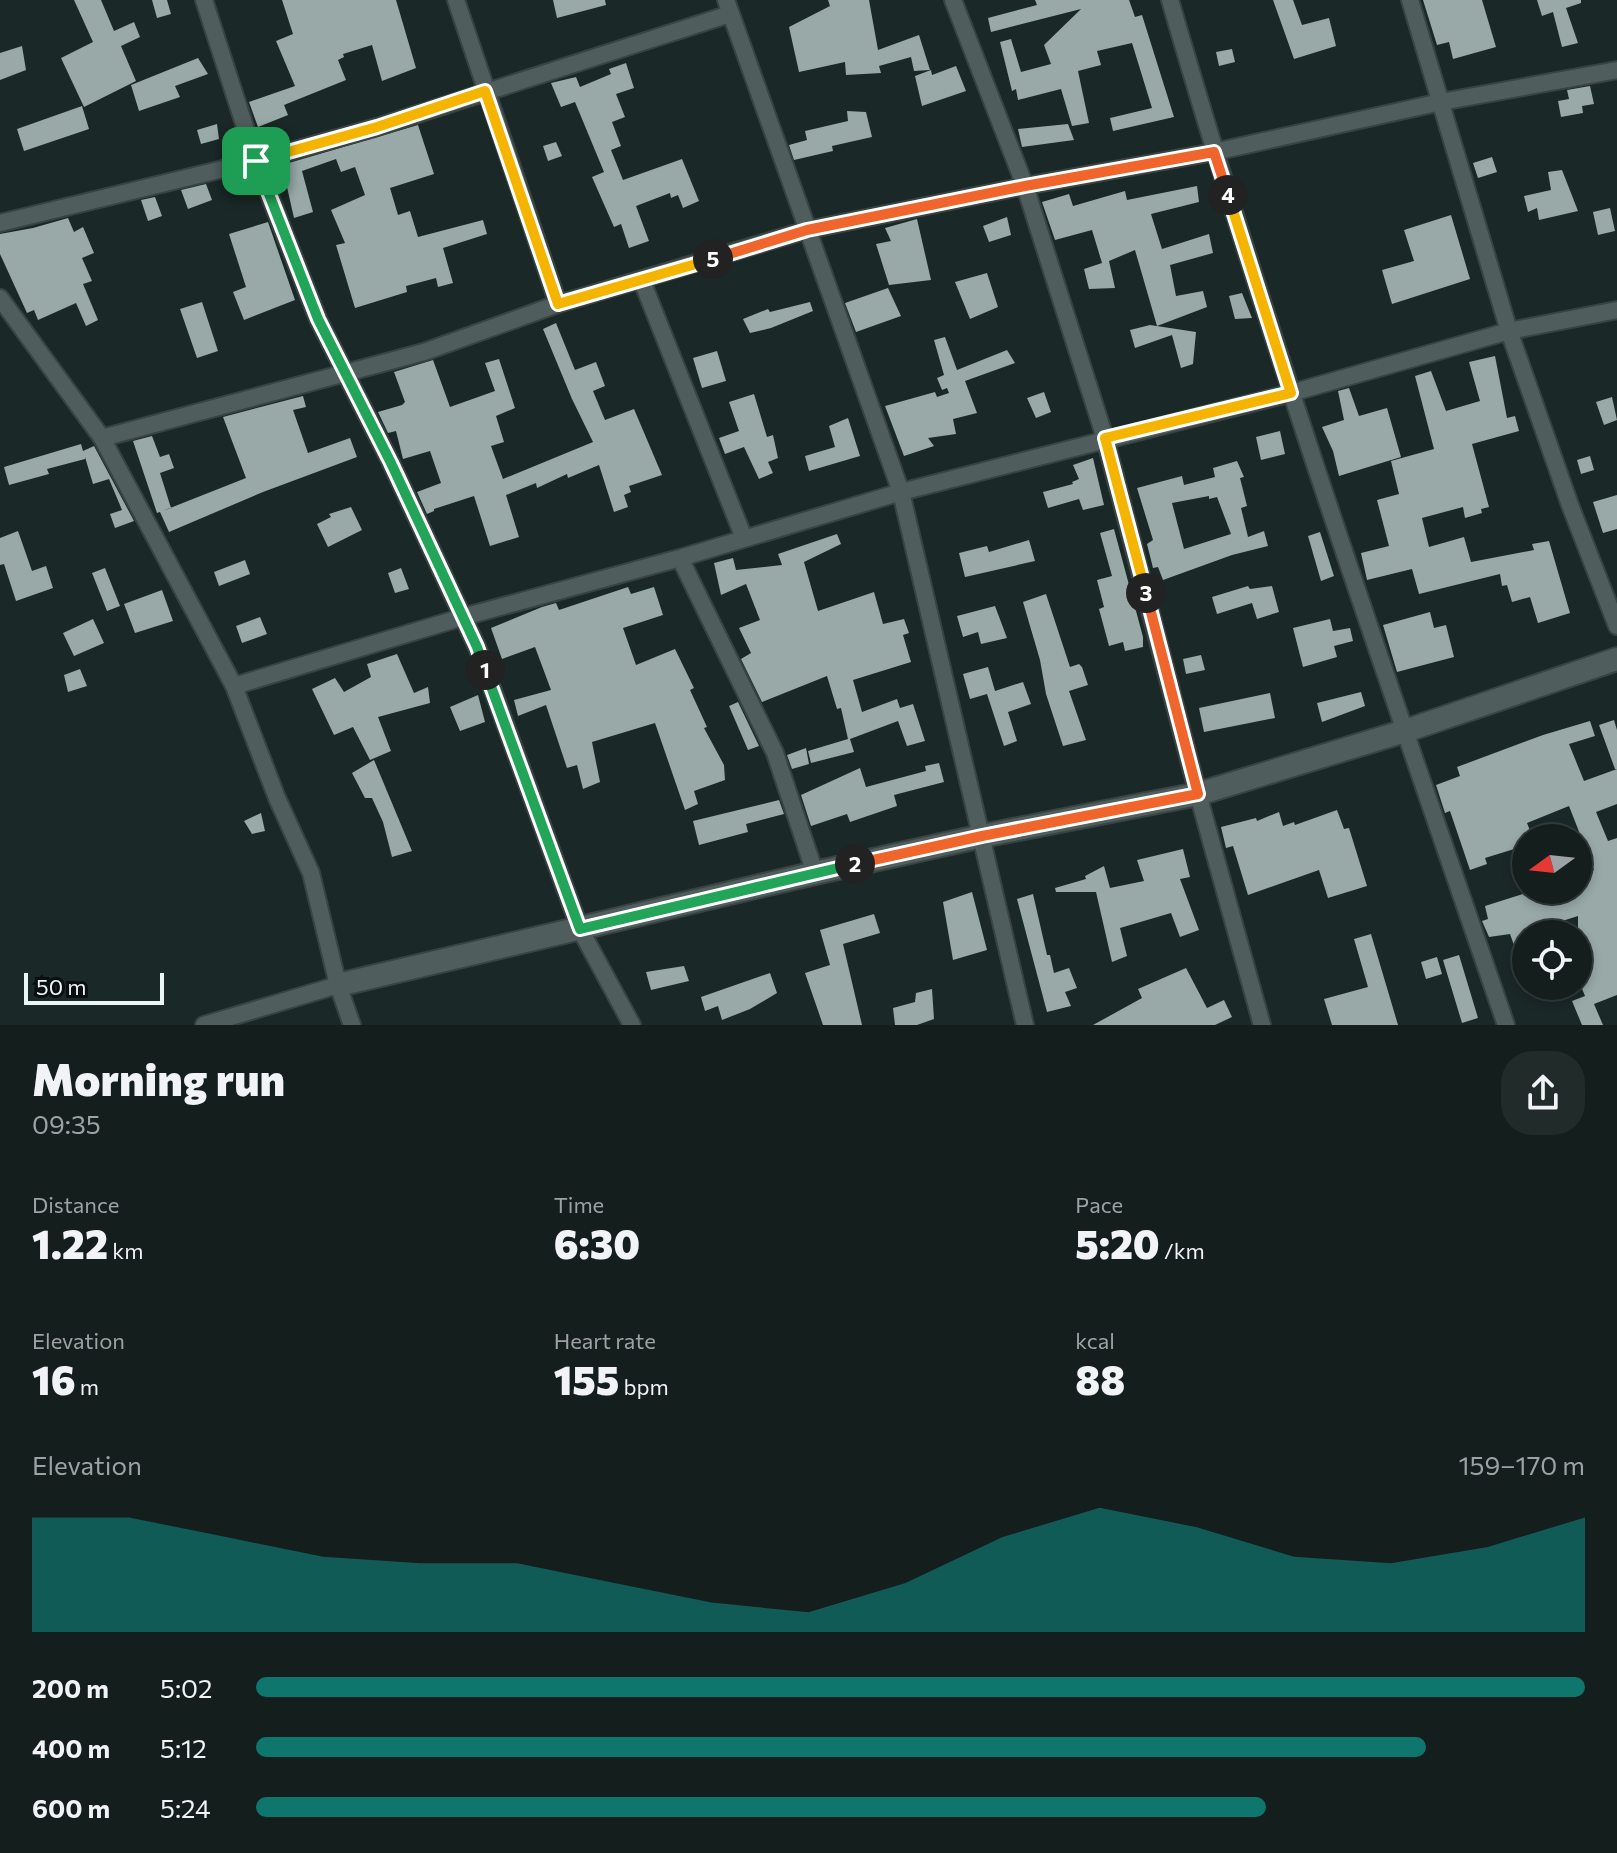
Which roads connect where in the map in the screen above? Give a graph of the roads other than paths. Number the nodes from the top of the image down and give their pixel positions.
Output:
1 (204, 0) edge
2 (456, 0) edge
3 (953, 0) edge
4 (1170, 0) edge
5 (1410, 0) edge
6 (728, 7) edge
7 (1617, 70) edge
8 (485, 91) junction
9 (1441, 102) junction
10 (1214, 152) junction
11 (256, 161) junction
12 (1025, 186) junction
13 (0, 223) edge
14 (807, 230) junction
15 (642, 281) junction
16 (0, 298) edge
17 (558, 304) junction
18 (1617, 310) edge
19 (1509, 331) junction
20 (346, 374) junction
21 (1291, 393) junction
22 (102, 438) junction
23 (1105, 438) junction
24 (901, 492) junction
25 (744, 538) junction
26 (680, 558) junction
27 (463, 617) junction
28 (1617, 626) edge
29 (1617, 659) edge
30 (234, 686) junction
31 (1405, 731) junction
32 (1198, 794) junction
33 (982, 836) junction
34 (815, 873) junction
35 (580, 929) junction
36 (338, 985) junction
37 (204, 1025) edge
38 (352, 1025) edge
39 (632, 1025) edge
40 (1025, 1025) edge
41 (1262, 1025) edge
42 (1506, 1025) edge

1 - 11 street
2 - 8 street
3 - 12 street
4 - 10 street
5 - 9 street
6 - 8 street
6 - 14 street
7 - 9 street
8 - 11 street
8 - 17 street
9 - 10 street
9 - 19 street
10 - 12 street
10 - 21 street
11 - 13 street
11 - 20 street
12 - 14 street
12 - 23 street
14 - 15 street
14 - 24 street
15 - 17 street
15 - 25 street
16 - 22 street
17 - 20 street
18 - 19 street
19 - 21 street
19 - 28 street
20 - 22 street
20 - 27 street
21 - 23 street
21 - 31 street
22 - 30 street
23 - 24 street
23 - 32 street
24 - 25 street
24 - 33 street
25 - 26 street
26 - 27 street
26 - 34 street
27 - 30 street
27 - 35 street
29 - 31 street
30 - 36 street
31 - 32 street
31 - 42 street
32 - 33 street
32 - 41 street
33 - 34 street
33 - 40 street
34 - 35 street
35 - 36 street
35 - 39 street
36 - 37 street
36 - 38 street

